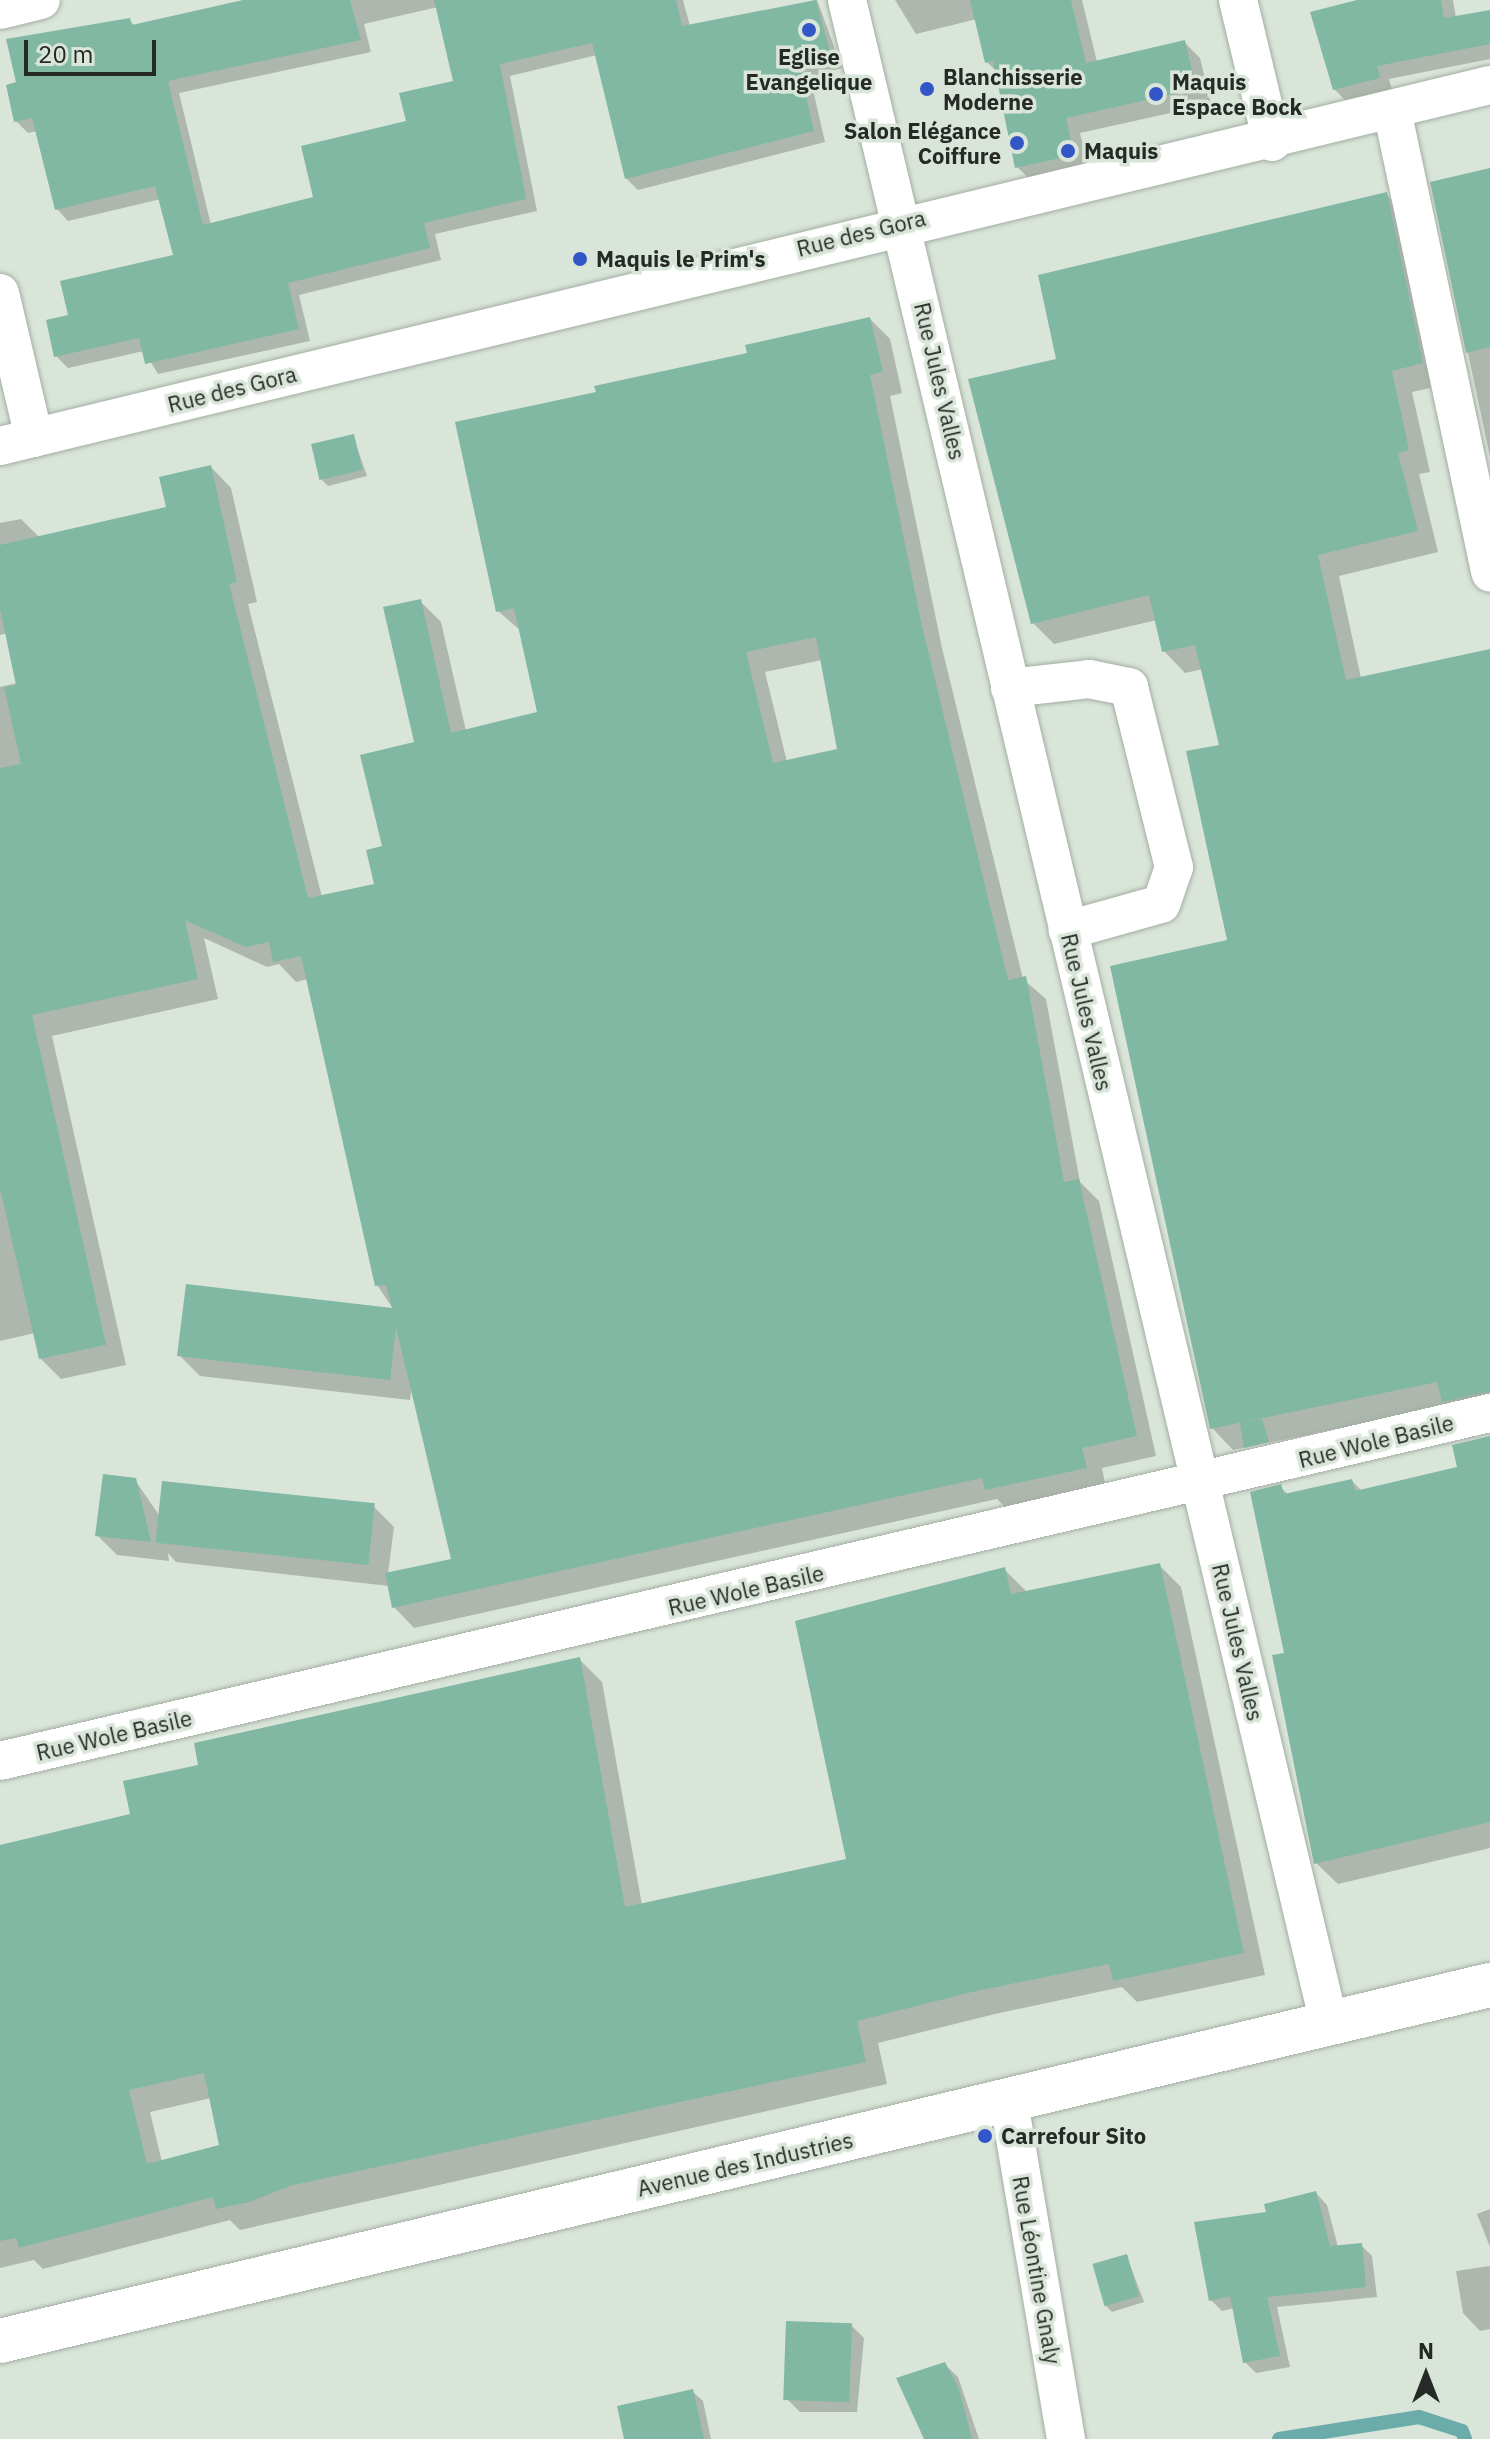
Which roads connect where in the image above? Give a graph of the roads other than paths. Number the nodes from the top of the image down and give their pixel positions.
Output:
1 (41, 0) edge
2 (847, 0) edge
3 (1238, 0) edge
4 (0, 10) edge
5 (1490, 85) edge
6 (1392, 110) junction
7 (1272, 142) junction
8 (903, 222) junction
9 (0, 293) edge
10 (17, 442) edge
11 (1490, 573) edge
12 (1010, 688) junction
13 (1068, 930) junction
14 (1490, 1413) edge
15 (1201, 1486) junction
16 (0, 1761) edge
17 (1490, 1985) edge
18 (1329, 2024) junction
19 (1009, 2102) junction
20 (0, 2341) edge
21 (1065, 2431) edge

1 - 4 street
2 - 8 street, Rue Jules Valles
3 - 7 street
5 - 6 street, Rue des Gora
6 - 7 street, Rue des Gora
6 - 11 street
7 - 8 street, Rue des Gora
8 - 10 street, Rue des Gora
8 - 12 street, Rue Jules Valles
9 - 10 street
12 - 13 street, Rue Jules Valles
12 - 13 street
13 - 15 street, Rue Jules Valles
14 - 15 street, Rue Wole Basile
15 - 16 street, Rue Wole Basile
15 - 18 street, Rue Jules Valles
17 - 18 street, Avenue des Industries
18 - 19 street, Avenue des Industries
19 - 20 street, Avenue des Industries
19 - 21 street, Rue Léontine Gnaly

